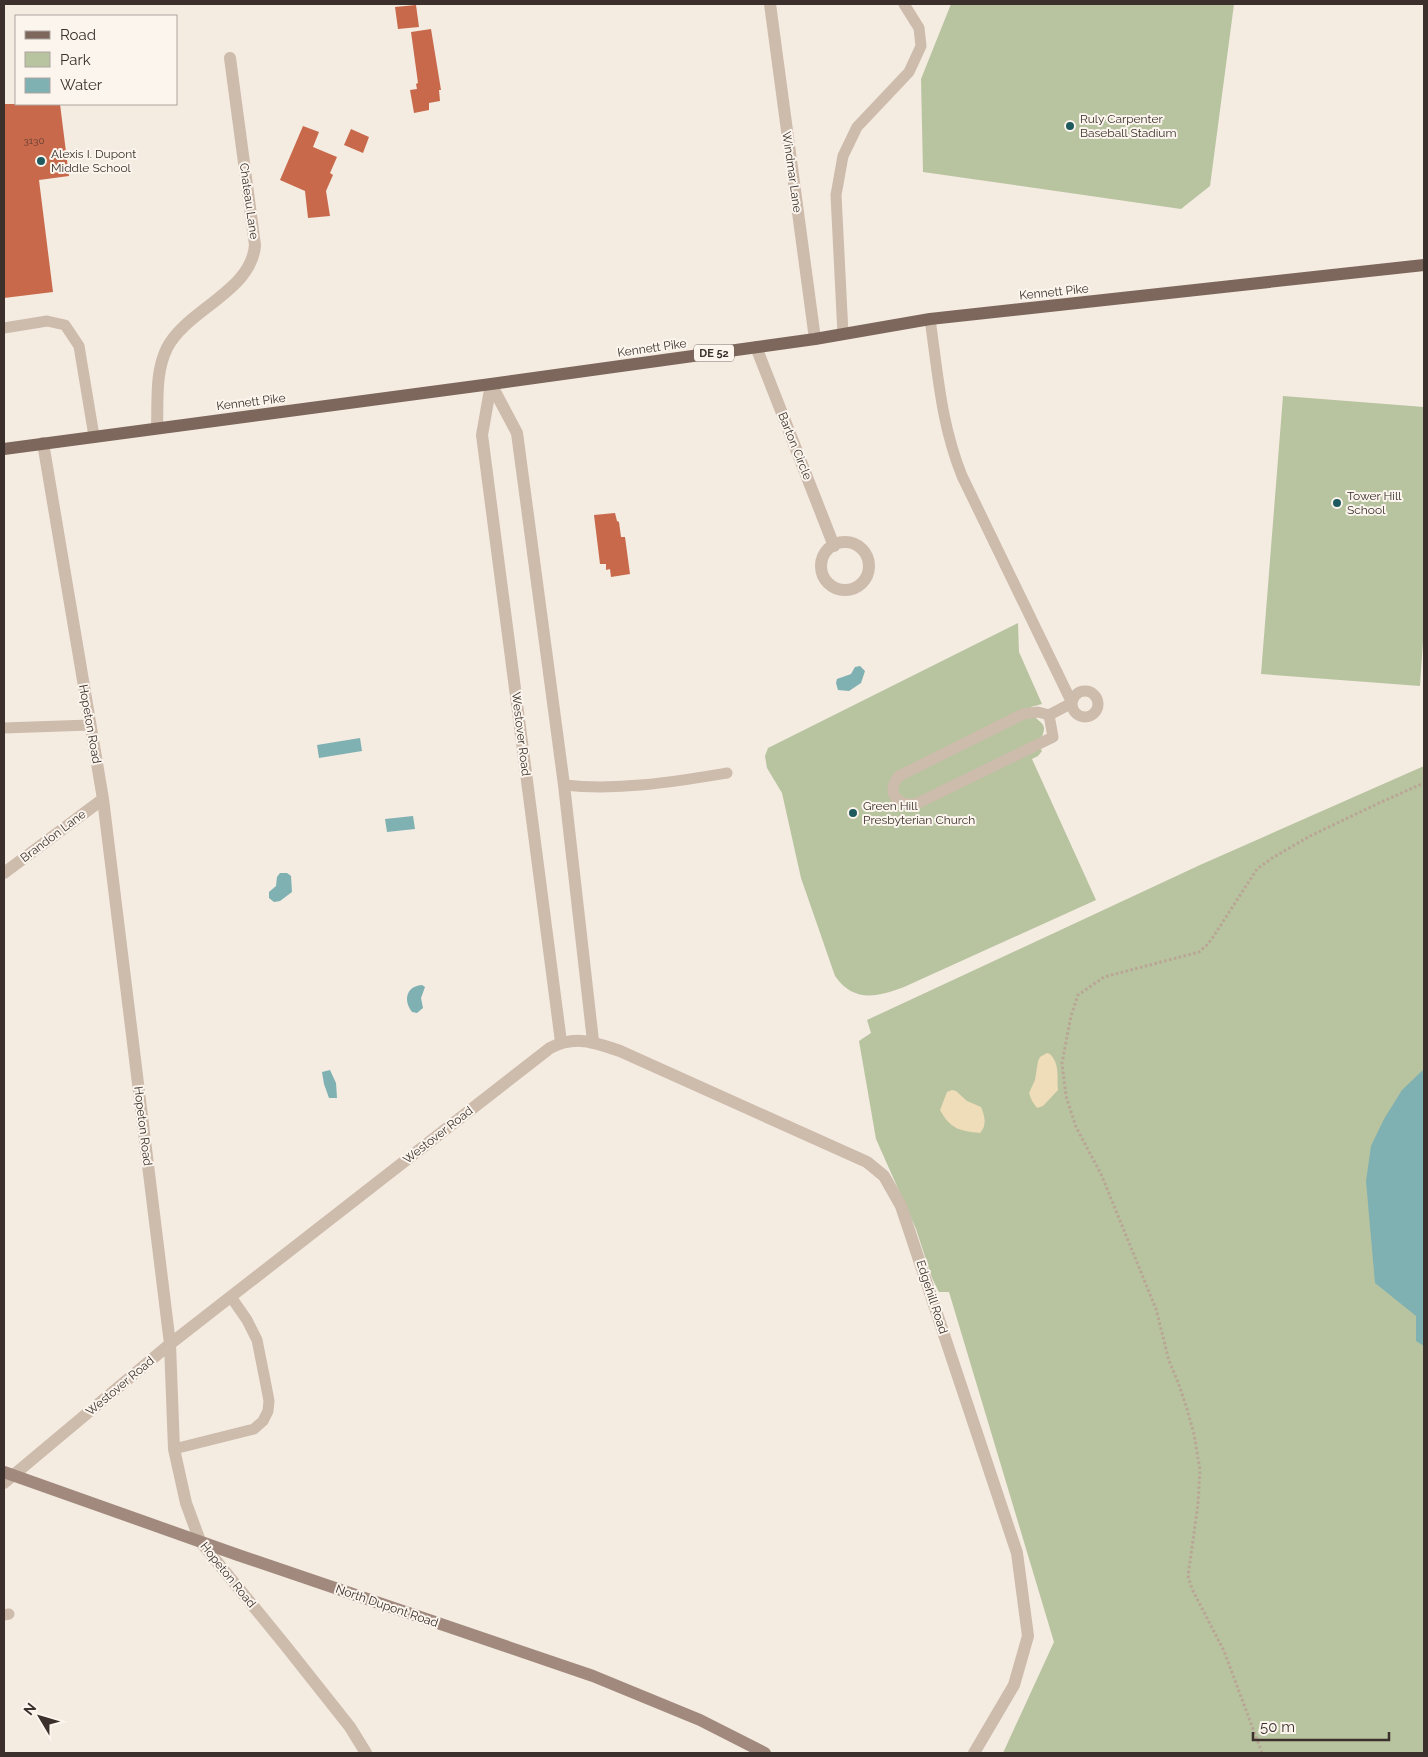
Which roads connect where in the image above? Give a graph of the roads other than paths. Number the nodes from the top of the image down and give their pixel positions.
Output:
1 (770, 4) edge
2 (904, 4) edge
3 (230, 58) dead end
4 (1424, 264) edge
5 (930, 319) junction
6 (4, 328) edge
7 (843, 334) junction
8 (815, 339) junction
9 (756, 347) junction
10 (491, 384) junction
11 (157, 428) junction
12 (94, 436) junction
13 (43, 443) junction
14 (4, 449) edge
15 (834, 546) dead end
16 (1049, 715) junction
17 (90, 725) junction
18 (4, 728) edge
19 (727, 773) dead end
20 (564, 785) junction
21 (103, 799) junction
22 (4, 873) edge
23 (593, 1041) junction
24 (561, 1042) junction
25 (232, 1297) junction
26 (170, 1344) junction
27 (174, 1449) junction
28 (7, 1477) edge
29 (200, 1541) junction
30 (366, 1753) edge
31 (765, 1753) edge
32 (974, 1753) edge

1 - 8 street, Windmar Lane
2 - 7 lane
3 - 11 street, Chateau Lane
4 - 5 main road, Kennett Pike / DE 52
5 - 7 main road, Kennett Pike / DE 52
5 - 16 lane
6 - 12 lane
7 - 8 main road, Kennett Pike / DE 52
8 - 9 main road, Kennett Pike / DE 52
9 - 10 main road, Kennett Pike / DE 52
9 - 15 street, Barton Circle
10 - 11 main road, Kennett Pike / DE 52
10 - 20 street
10 - 24 street, Westover Road
11 - 12 main road, Kennett Pike / DE 52
12 - 13 main road, Kennett Pike / DE 52
13 - 14 main road, Kennett Pike / DE 52
13 - 17 street, Hopeton Road
16 - 16 lane
17 - 18 lane
17 - 21 street, Hopeton Road
19 - 20 lane
20 - 23 street
21 - 22 street, Brandon Lane
21 - 26 street, Hopeton Road
23 - 24 street, Edgehill Road
23 - 32 street, Edgehill Road
24 - 25 street, Westover Road
25 - 26 street, Westover Road
25 - 27 lane
26 - 27 street, Hopeton Road
26 - 28 street, Westover Road
27 - 29 street, Hopeton Road
28 - 29 main road, North Dupont Road
29 - 30 street, Hopeton Road
29 - 31 main road, North Dupont Road

